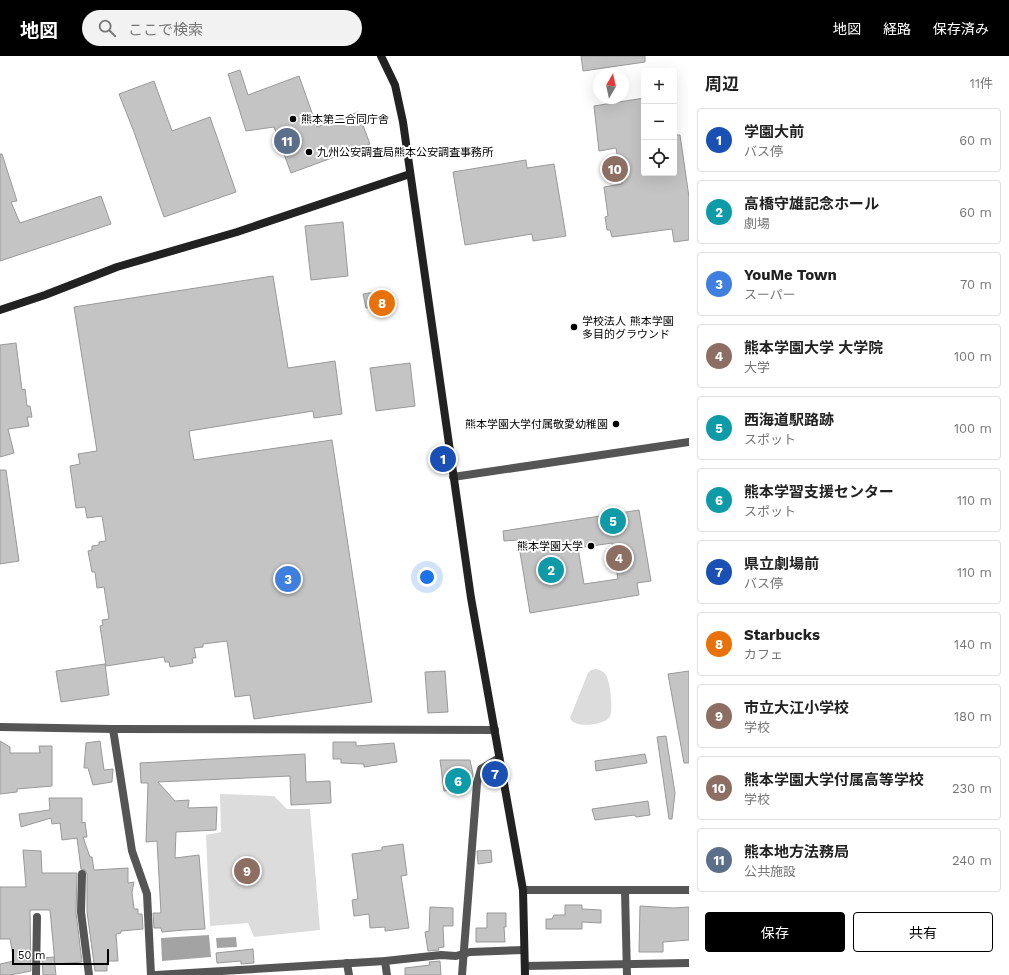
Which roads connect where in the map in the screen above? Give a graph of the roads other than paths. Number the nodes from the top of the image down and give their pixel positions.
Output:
1 (381, 56) edge
2 (410, 174) junction
3 (0, 310) edge
4 (689, 442) edge
5 (453, 477) junction
6 (0, 727) edge
7 (113, 729) junction
8 (495, 730) junction
9 (499, 758) junction
10 (82, 874) dead end
11 (523, 890) junction
12 (689, 890) edge
13 (625, 891) junction
14 (37, 917) dead end
15 (524, 950) junction
16 (464, 955) junction
17 (385, 961) junction
18 (347, 963) junction
19 (689, 963) edge
20 (627, 965) junction
21 (525, 966) junction
22 (36, 975) edge
23 (89, 975) edge
24 (151, 975) edge
25 (156, 975) edge
26 (349, 975) edge
27 (387, 975) edge
28 (462, 975) edge
29 (525, 975) edge
30 (627, 975) edge

1 - 2 street
2 - 3 street
2 - 5 street
4 - 5 street
5 - 8 street
6 - 7 street
7 - 8 street
7 - 24 street
8 - 9 street
9 - 11 street
9 - 16 street
10 - 23 street
11 - 13 street
11 - 15 street
12 - 13 street
13 - 20 street
14 - 22 street
15 - 16 street
15 - 21 street
16 - 17 street
16 - 28 street
17 - 18 street
17 - 27 street
18 - 25 street
18 - 26 street
19 - 20 street
20 - 21 street
20 - 30 street
21 - 29 street

